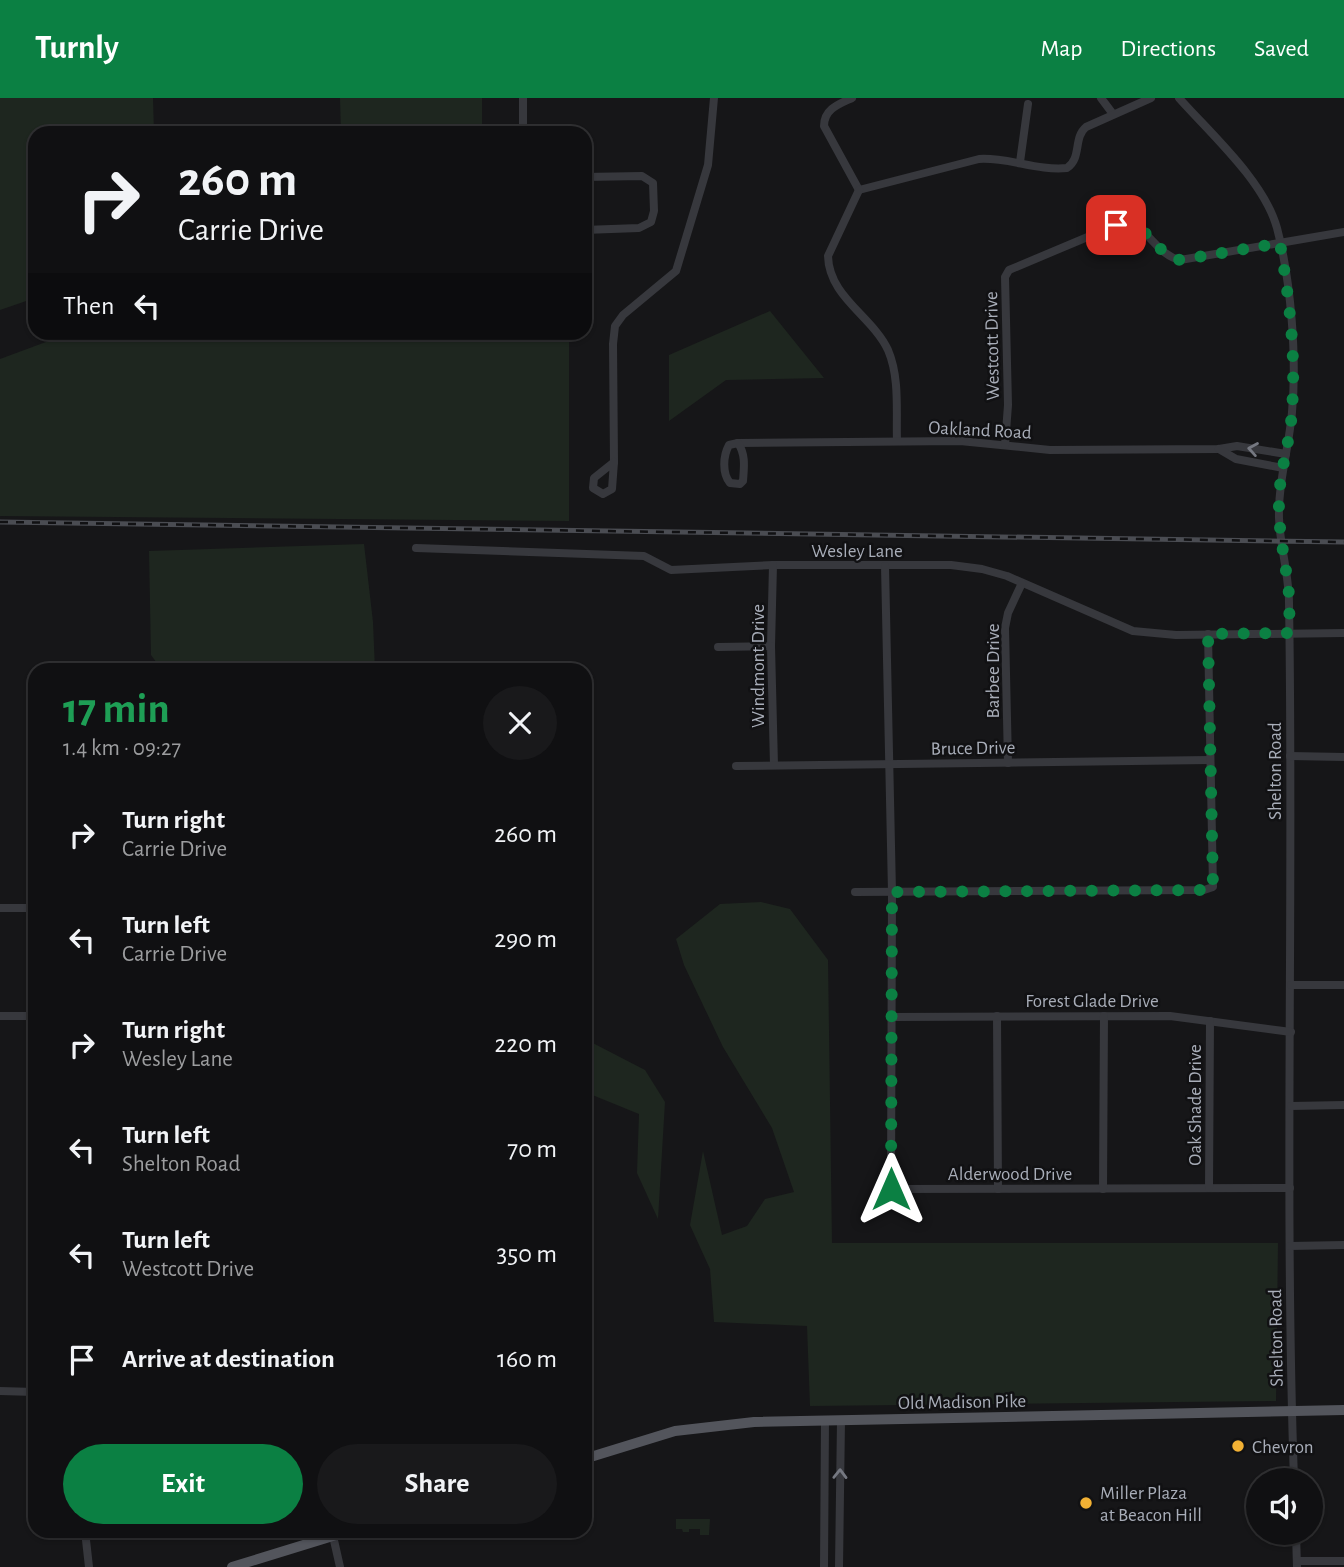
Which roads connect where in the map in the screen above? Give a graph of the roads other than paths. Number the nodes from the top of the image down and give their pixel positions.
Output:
1 (523, 98) edge
2 (714, 98) edge
3 (852, 98) edge
4 (1101, 98) edge
5 (1152, 98) edge
6 (1179, 98) edge
7 (1028, 100) edge
8 (1113, 114) junction
9 (523, 126) edge
10 (1020, 162) junction
11 (592, 177) edge
12 (859, 190) junction
13 (592, 230) edge
14 (1344, 232) edge
15 (1280, 243) junction
16 (897, 442) junction
17 (738, 443) junction
18 (1005, 445) junction
19 (1220, 449) junction
20 (1286, 454) junction
21 (614, 463) dead end
22 (1283, 468) junction
23 (416, 548) dead end
24 (773, 565) junction
25 (886, 566) junction
26 (1022, 583) junction
27 (1289, 633) junction
28 (1344, 633) edge
29 (1208, 634) junction
30 (771, 646) junction
31 (718, 647) dead end
32 (1290, 756) junction
33 (1344, 757) edge
34 (1210, 760) junction
35 (1008, 763) junction
36 (889, 764) junction
37 (774, 765) junction
38 (736, 766) dead end
39 (855, 892) dead end
40 (892, 892) junction
41 (0, 908) edge
42 (28, 908) edge
43 (1291, 985) junction
44 (1344, 985) edge
45 (0, 1016) edge
46 (28, 1016) edge
47 (997, 1016) junction
48 (1104, 1016) junction
49 (891, 1017) junction
50 (1210, 1021) junction
51 (1291, 1032) junction
52 (1344, 1105) edge
53 (1291, 1106) junction
54 (1209, 1188) junction
55 (1290, 1188) junction
56 (998, 1189) junction
57 (1104, 1189) junction
58 (1344, 1245) edge
59 (1290, 1246) junction
60 (0, 1391) edge
61 (28, 1392) edge
62 (1344, 1410) edge
63 (1292, 1412) junction
64 (825, 1420) junction
65 (841, 1420) junction
66 (592, 1457) edge
67 (1294, 1468) edge
68 (824, 1508) junction
69 (839, 1510) junction
70 (86, 1538) edge
71 (326, 1538) edge
72 (333, 1538) edge
73 (1296, 1545) edge
74 (1344, 1561) edge
75 (1297, 1564) edge
76 (89, 1567) edge
77 (232, 1567) edge
78 (340, 1567) edge
79 (824, 1567) edge
80 (839, 1567) edge

1 - 9 street
2 - 21 street
3 - 12 street
4 - 8 street
5 - 8 street
6 - 15 street, Shelton Road
7 - 10 street
8 - 10 street
10 - 12 street
11 - 13 street
12 - 16 street
14 - 15 street, Westcott Drive
15 - 18 street, Westcott Drive
15 - 20 street, Shelton Road
16 - 17 street, Oakland Road
16 - 18 street, Oakland Road
17 - 17 street
18 - 19 street, Oakland Road
20 -> 19 street, Oakland Road
19 - 22 street, Oakland Road
20 - 22 street, Shelton Road
22 - 27 street, Shelton Road
23 - 24 street, Wesley Lane
24 - 25 street, Wesley Lane
24 - 30 street, Windmont Drive
25 - 26 street, Wesley Lane
25 - 36 street, Alderwood Drive
26 - 29 street, Wesley Lane
26 - 35 street, Barbee Drive
27 - 28 street, Wesley Lane
27 - 29 street, Wesley Lane
27 - 32 street, Shelton Road
29 - 34 street
30 - 31 street
30 - 37 street, Windmont Drive
32 - 33 street
32 - 43 street, Shelton Road
34 - 35 street, Bruce Drive
34 - 40 street
35 - 36 street, Bruce Drive
36 - 37 street, Bruce Drive
36 - 40 street, Alderwood Drive
37 - 38 street, Bruce Drive
39 - 40 street
40 - 49 street, Alderwood Drive
41 - 42 street
43 - 44 street
43 - 51 street, Shelton Road
45 - 46 street
47 - 48 street, Forest Glade Drive
47 - 49 street, Forest Glade Drive
47 - 56 street
48 - 50 street, Forest Glade Drive
48 - 57 street
49 - 56 street, Alderwood Drive
50 - 51 street, Forest Glade Drive
50 - 54 street, Oak Shade Drive
51 - 53 street, Shelton Road
52 - 53 street
53 - 55 street, Shelton Road
54 - 55 street, Alderwood Drive
54 - 57 street, Alderwood Drive
55 - 59 street, Shelton Road
56 - 57 street, Alderwood Drive
58 - 59 street
59 - 63 street, Shelton Road
60 - 61 street
62 - 63 main road, Old Madison Pike
63 - 65 main road, Old Madison Pike
63 - 67 street, Shelton Road
64 - 65 main road, Old Madison Pike
64 - 66 main road, Old Madison Pike
64 - 68 street
69 -> 65 street
68 - 69 street
68 - 79 street
69 - 80 street
70 - 76 street
71 - 77 main road
72 - 78 street
73 - 75 street
74 - 75 street

